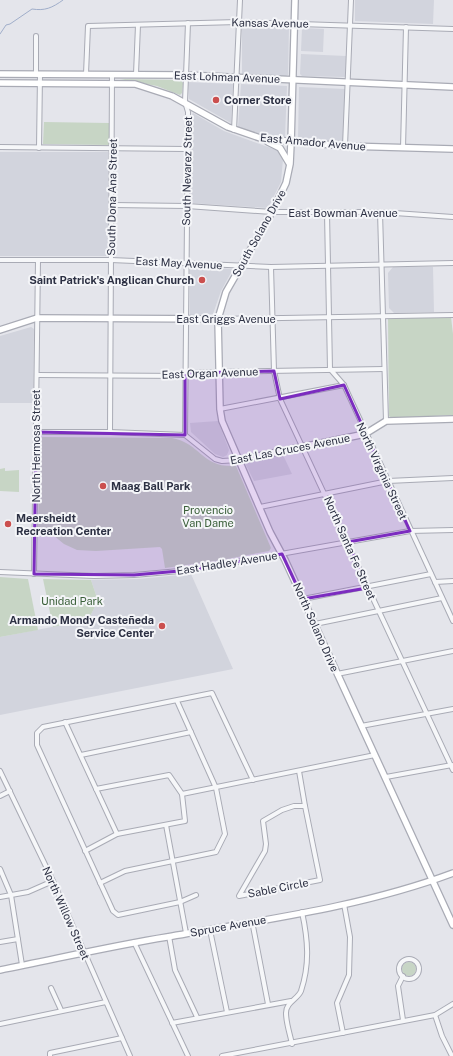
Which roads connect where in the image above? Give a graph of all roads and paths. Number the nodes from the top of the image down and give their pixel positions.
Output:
1 (240, 0) edge
2 (295, 0) edge
3 (350, 0) edge
4 (238, 22) junction
5 (188, 23) junction
6 (294, 24) junction
7 (138, 25) junction
8 (350, 25) junction
9 (406, 27) junction
10 (453, 29) edge
11 (36, 36) dead end
12 (0, 74) edge
13 (38, 74) junction
14 (86, 74) junction
15 (136, 74) junction
16 (112, 75) junction
17 (185, 75) junction
18 (237, 78) junction
19 (293, 80) junction
20 (39, 82) junction
21 (348, 82) junction
22 (0, 83) edge
23 (113, 83) junction
24 (405, 86) junction
25 (453, 87) edge
26 (185, 102) junction
27 (234, 130) junction
28 (263, 139) junction
29 (291, 143) junction
30 (345, 146) junction
31 (0, 147) edge
32 (39, 148) junction
33 (112, 148) junction
34 (403, 148) junction
35 (186, 149) junction
36 (453, 149) edge
37 (290, 164) junction
38 (112, 205) junction
39 (187, 206) junction
40 (272, 212) junction
41 (380, 212) junction
42 (327, 214) junction
43 (453, 217) edge
44 (0, 260) edge
45 (38, 260) junction
46 (111, 260) junction
47 (186, 263) junction
48 (453, 263) edge
49 (382, 265) junction
50 (240, 266) junction
51 (328, 266) junction
52 (271, 268) junction
53 (453, 315) edge
54 (382, 316) junction
55 (37, 318) junction
56 (328, 318) junction
57 (112, 319) junction
58 (186, 319) junction
59 (218, 319) junction
60 (272, 319) junction
61 (0, 330) edge
62 (330, 369) junction
63 (384, 369) junction
64 (274, 371) junction
65 (219, 372) junction
66 (37, 375) junction
67 (111, 375) junction
68 (185, 376) junction
69 (344, 386) junction
70 (280, 399) junction
71 (220, 409) junction
72 (453, 419) edge
73 (386, 421) junction
74 (36, 432) junction
75 (110, 432) junction
76 (365, 434) junction
77 (185, 435) junction
78 (302, 448) junction
79 (239, 460) junction
80 (453, 478) edge
81 (388, 481) junction
82 (325, 494) junction
83 (260, 508) junction
84 (453, 530) edge
85 (410, 531) junction
86 (348, 542) junction
87 (282, 554) junction
88 (0, 572) edge
89 (34, 574) junction
90 (431, 574) junction
91 (453, 581) edge
92 (435, 582) junction
93 (367, 588) junction
94 (442, 598) junction
95 (303, 599) junction
96 (378, 611) junction
97 (453, 621) edge
98 (314, 624) junction
99 (453, 651) edge
100 (401, 660) junction
101 (337, 674) junction
102 (177, 701) junction
103 (453, 709) edge
104 (426, 714) junction
105 (65, 722) junction
106 (361, 726) junction
107 (191, 732) junction
108 (81, 755) junction
109 (375, 756) junction
110 (452, 765) edge
111 (453, 770) edge
112 (0, 771) edge
113 (300, 771) junction
114 (386, 777) junction
115 (253, 780) junction
116 (216, 788) junction
117 (96, 789) junction
118 (10, 791) junction
119 (182, 794) junction
120 (0, 796) edge
121 (305, 806) junction
122 (166, 825) junction
123 (117, 834) junction
124 (85, 851) junction
125 (173, 861) junction
126 (0, 869) edge
127 (453, 872) edge
128 (433, 880) junction
129 (53, 881) junction
130 (100, 883) junction
131 (11, 895) junction
132 (196, 896) dead end
133 (0, 897) edge
134 (180, 902) junction
135 (344, 904) junction
136 (302, 912) junction
137 (252, 921) junction
138 (453, 925) edge
139 (210, 930) junction
140 (186, 933) junction
141 (169, 936) junction
142 (18, 939) junction
143 (0, 942) edge
144 (134, 942) junction
145 (85, 952) junction
146 (22, 965) junction
147 (0, 970) edge
148 (403, 976) junction
149 (51, 988) dead end
150 (291, 1001) junction
151 (106, 1002) junction
152 (268, 1004) junction
153 (453, 1004) edge
154 (61, 1010) junction
155 (227, 1012) junction
156 (435, 1015) junction
157 (196, 1018) junction
158 (403, 1020) junction
159 (172, 1023) junction
160 (0, 1024) edge
161 (343, 1033) junction
162 (122, 1038) junction
163 (292, 1044) junction
164 (50, 1056) edge
165 (130, 1056) edge
166 (188, 1056) edge
167 (222, 1056) edge
168 (452, 1056) edge

1 - 4 street
2 - 6 main road, South Solano Drive
3 - 8 street
4 - 5 street, Kansas Avenue
4 - 6 street, Kansas Avenue
4 - 18 street
5 - 7 street, Kansas Avenue
5 - 17 street, South Nevarez Street
6 - 8 street, Kansas Avenue
6 - 19 main road, South Solano Drive
7 - 14 street, Kansas Avenue
7 - 15 street
8 - 9 street, Kansas Avenue
8 - 21 street
9 - 10 street, Kansas Avenue
9 - 24 street
11 - 13 street
12 - 13 main road, East Lohman Avenue
13 - 14 main road, East Lohman Avenue
13 - 20 street
14 - 16 main road, East Lohman Avenue
15 - 16 main road, East Lohman Avenue
15 - 17 main road, East Lohman Avenue
16 - 23 street, South Dona Ana Street
17 - 18 main road, East Lohman Avenue
17 - 26 street, South Nevarez Street
18 - 19 main road, East Lohman Avenue
18 - 27 street
19 - 21 main road, East Lohman Avenue
19 - 29 main road, South Solano Drive
20 - 22 main road
20 - 23 main road
20 - 32 street
21 - 24 main road, East Lohman Avenue
21 - 30 street
23 - 26 main road, East Amador Avenue
23 - 33 street, South Dona Ana Street
24 - 25 main road, East Lohman Avenue
24 - 34 street
26 - 27 main road, East Amador Avenue
26 - 35 street, South Nevarez Street
27 - 28 main road, East Amador Avenue
28 - 29 main road, East Amador Avenue
28 - 37 main road
29 - 30 main road, East Amador Avenue
29 - 37 main road, South Solano Drive
30 - 34 main road, East Amador Avenue
31 - 32 street
32 - 33 street
33 - 35 street
33 - 38 street, South Dona Ana Street
34 - 36 main road, East Amador Avenue
35 - 39 street, South Nevarez Street
37 - 40 main road, South Solano Drive
38 - 39 street, East Bowman Avenue
38 - 46 street, South Dona Ana Street
39 - 40 street, East Bowman Avenue
39 - 47 street, South Nevarez Street
40 - 42 street, East Bowman Avenue
40 - 50 main road, South Solano Drive
41 - 42 street, East Bowman Avenue
41 - 43 street, East Bowman Avenue
41 - 49 street
42 - 51 street
44 - 45 street, East May Avenue
45 - 46 street, East May Avenue
45 - 55 street, North Hermosa Street
46 - 47 street, East May Avenue
46 - 57 street, South Dona Ana Street
47 - 50 street, East May Avenue
47 - 58 street, South Nevarez Street
48 - 49 street, East May Avenue
49 - 51 street, East May Avenue
49 - 54 street
50 - 52 street, East May Avenue
50 - 59 main road, South Solano Drive
51 - 52 street, East May Avenue
51 - 56 street
52 - 60 street, North Santa Fe Street
53 - 54 street, East Griggs Avenue
54 - 56 street, East Griggs Avenue
54 - 63 street
55 - 57 main road, East Griggs Avenue
55 - 61 main road, East Griggs Avenue
55 - 66 street, North Hermosa Street
56 - 60 street, East Griggs Avenue
56 - 62 street
57 - 58 main road, East Griggs Avenue
57 - 67 street, South Dona Ana Street
58 - 59 main road, East Griggs Avenue
58 - 68 street, South Nevarez Street
59 - 60 street, East Griggs Avenue
59 - 65 main road, North Solano Drive
60 - 64 street, North Santa Fe Street
62 - 63 street, East Organ Avenue
62 - 64 street, East Organ Avenue
62 - 69 street, North Virginia Street
63 - 73 street
64 - 65 street, East Organ Avenue
64 - 70 street, North Santa Fe Street
65 - 68 street, East Organ Avenue
65 - 71 main road, North Solano Drive
66 - 67 street, East Organ Avenue
66 - 74 street, North Hermosa Street
67 - 68 street, East Organ Avenue
67 - 75 street, South Dona Ana Street
68 - 77 street, South Nevarez Street
69 - 70 street
69 - 76 street, North Virginia Street
70 - 71 street
70 - 78 street, North Santa Fe Street
71 - 79 main road, North Solano Drive
72 - 73 main road
73 - 76 main road, East Las Cruces Avenue
74 - 75 street
74 - 89 street, North Hermosa Street
75 - 77 street
76 - 78 main road, East Las Cruces Avenue
76 - 81 street, North Virginia Street
77 - 79 street, East Las Cruces Avenue
78 - 79 main road, East Las Cruces Avenue
78 - 82 street, North Santa Fe Street
79 - 83 main road, North Solano Drive
80 - 81 street
81 - 82 street
81 - 85 street, North Virginia Street
82 - 83 street
82 - 86 street, North Santa Fe Street
83 - 87 main road, North Solano Drive
84 - 85 street, East Hadley Avenue
85 - 86 street, East Hadley Avenue
85 - 90 street, North Virginia Street
86 - 87 street, East Hadley Avenue
86 - 93 street, North Santa Fe Street
87 - 89 street, East Hadley Avenue
87 - 95 main road, North Solano Drive
88 - 89 street, East Hadley Avenue
90 - 92 street, North Virginia Street
90 - 93 street
91 - 92 street
92 - 94 street, North Virginia Street
93 - 95 street
93 - 96 street, North Santa Fe Street
94 - 96 street
94 - 97 street, North Virginia Street
95 - 98 main road, North Solano Drive
96 - 98 street
96 - 100 street, North Santa Fe Street
98 - 101 main road, North Solano Drive
99 - 100 street
100 - 101 street
100 - 104 street, North Santa Fe Street
101 - 106 main road, North Solano Drive
102 - 105 street
102 - 107 street
102 - 115 street
103 - 104 street
104 - 106 street
104 - 110 street, North Santa Fe Street
105 - 108 street
105 - 124 street
106 - 109 main road, North Solano Drive
107 - 108 street
107 - 116 street
108 - 117 street
109 - 113 street
109 - 114 main road, North Solano Drive
110 - 111 street, North Santa Fe Street
110 - 114 street
112 - 118 street, North Willow Street
113 - 115 street
113 - 121 street, Sable Circle
114 - 128 main road, North Solano Drive
115 - 116 street
116 - 119 street
116 - 125 street
117 - 119 street
117 - 123 street
118 - 120 street
118 - 129 street, North Willow Street
119 - 122 street
121 - 121 street, Sable Circle
122 - 123 street
122 - 125 street
123 - 124 street
124 - 130 street
125 - 130 street
125 - 134 street
126 - 131 street
127 - 128 main road, Spruce Avenue
128 - 135 main road, Spruce Avenue
128 - 138 main road, North Solano Drive
129 - 131 street
129 - 145 street, North Willow Street
130 - 134 street
131 - 133 street
131 - 142 street
132 - 134 street
134 - 140 street
135 - 136 main road, Spruce Avenue
135 - 161 street
136 - 137 main road, Spruce Avenue
136 - 150 street
137 - 139 main road, Spruce Avenue
137 - 152 street
139 - 140 main road, Spruce Avenue
139 - 155 street
140 - 141 main road, Spruce Avenue
141 - 144 main road, Spruce Avenue
141 - 157 street
142 - 143 street
142 - 146 street
144 - 145 main road, Spruce Avenue
144 - 159 street
145 - 146 main road, Spruce Avenue
145 - 151 street, North Willow Street
146 - 147 main road, Spruce Avenue
148 - 148 street
148 - 158 street
149 - 154 street
150 - 152 street
150 - 163 street
151 - 154 street
151 - 162 street, North Willow Street
152 - 155 street
153 - 156 street
154 - 160 street
155 - 157 street
156 - 158 street
156 - 168 street
157 - 159 street
158 - 161 street
159 - 166 street
161 - 163 street
162 - 164 street
162 - 165 street, North Willow Street
163 - 167 street

